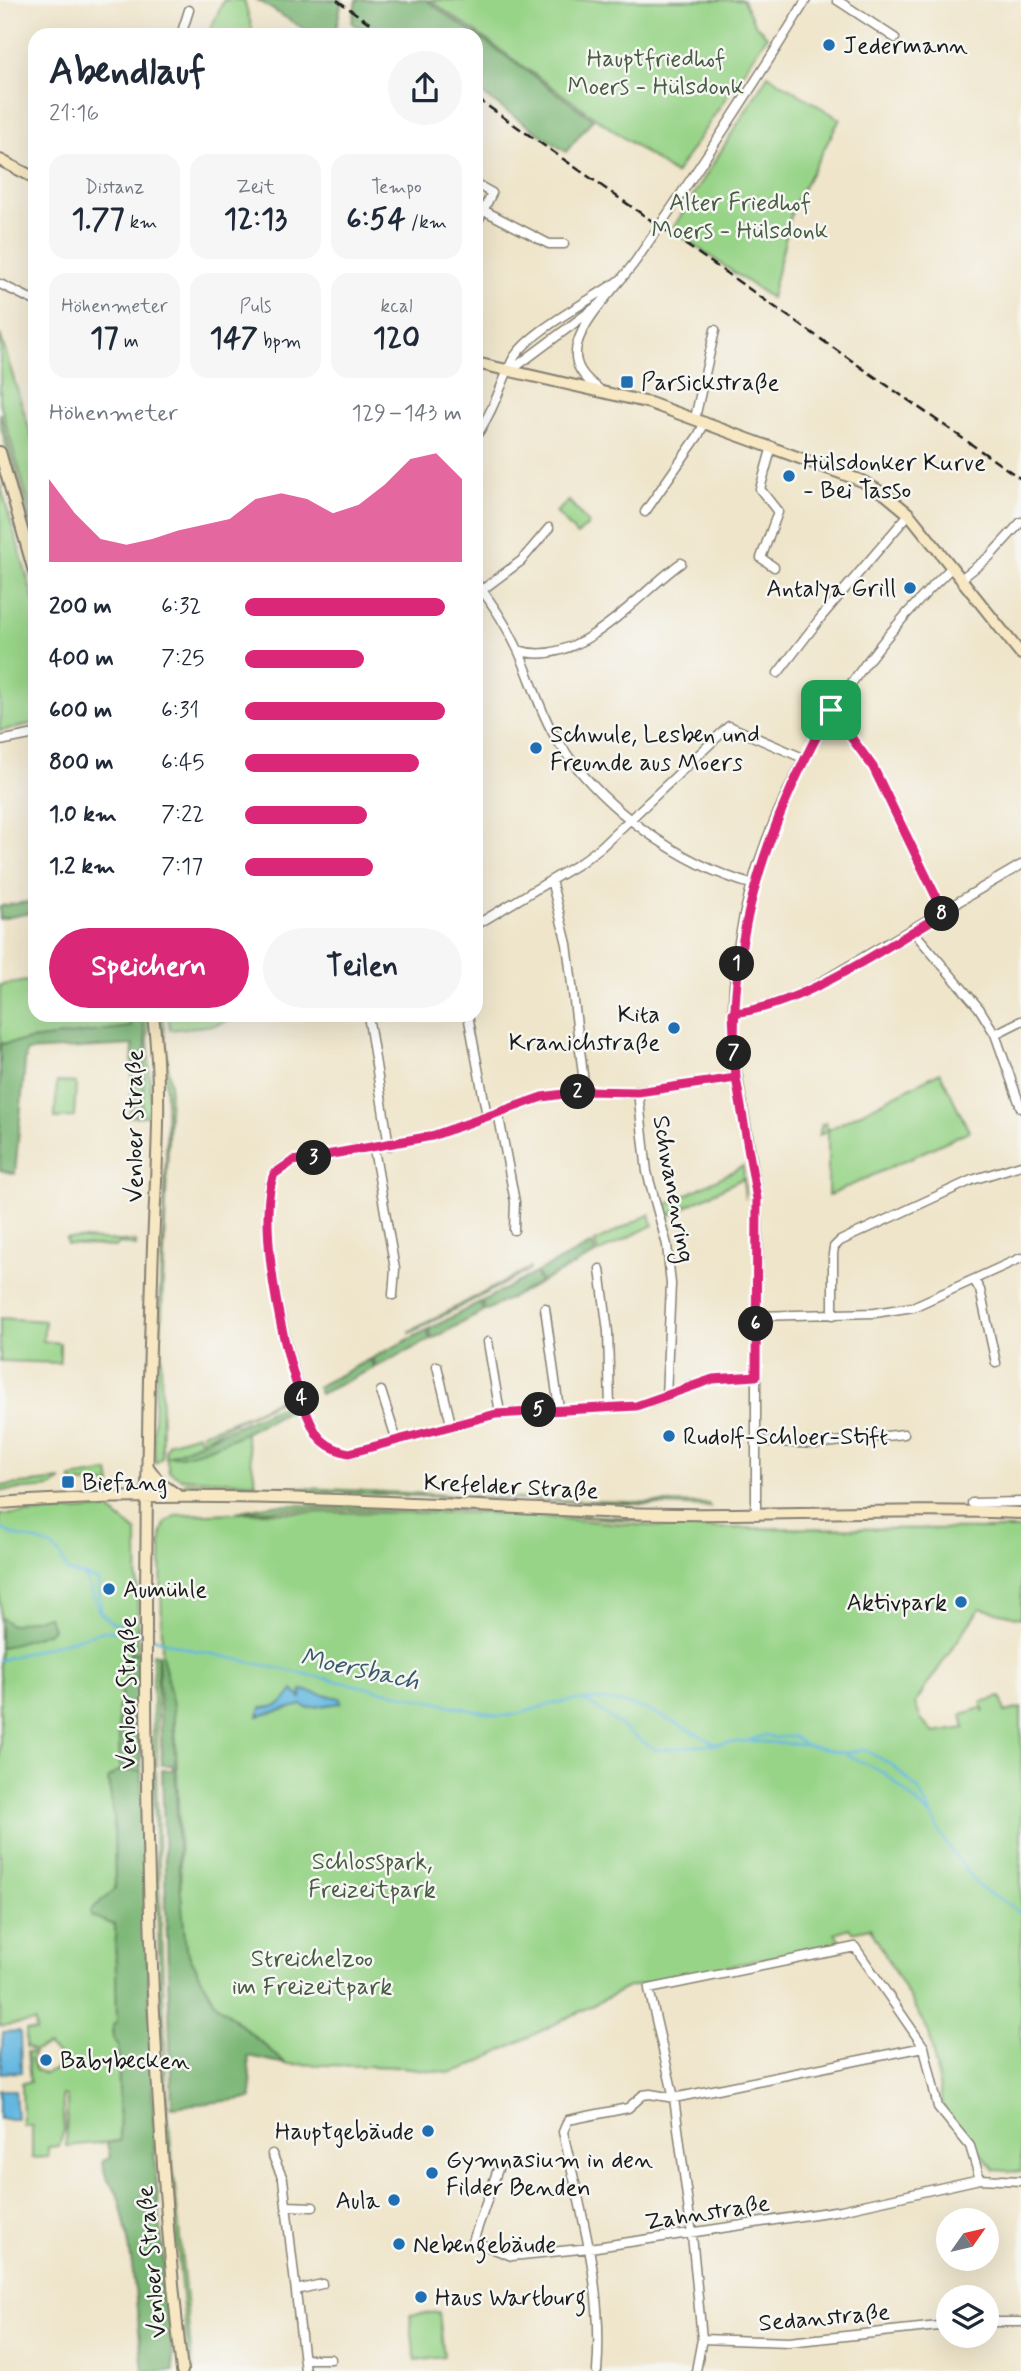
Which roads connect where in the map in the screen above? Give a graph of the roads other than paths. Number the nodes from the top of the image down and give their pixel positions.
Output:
1 (806, 0) edge
2 (837, 0) edge
3 (188, 10) dead end
4 (183, 28) edge
5 (895, 38) dead end
6 (0, 160) edge
7 (28, 174) edge
8 (483, 188) edge
9 (483, 210) joint
10 (564, 244) dead end
11 (624, 277) junction
12 (0, 284) edge
13 (28, 298) edge
14 (606, 300) junction
15 (715, 330) dead end
16 (483, 365) edge
17 (509, 371) junction
18 (601, 391) junction
19 (700, 420) junction
20 (483, 425) edge
21 (772, 446) junction
22 (0, 452) edge
23 (645, 512) dead end
24 (909, 514) junction
25 (1021, 522) edge
26 (550, 528) dead end
27 (28, 550) edge
28 (681, 563) dead end
29 (952, 566) junction
30 (774, 567) dead end
31 (961, 579) junction
32 (483, 584) edge
33 (483, 593) edge
34 (518, 650) junction
35 (1021, 654) edge
36 (778, 673) dead end
37 (831, 710) junction
38 (28, 735) edge
39 (0, 741) edge
40 (803, 758) junction
41 (629, 818) junction
42 (1021, 865) edge
43 (551, 880) junction
44 (754, 885) junction
45 (944, 913) junction
46 (483, 921) edge
47 (913, 931) junction
48 (733, 1013) junction
49 (1021, 1021) edge
50 (154, 1022) edge
51 (369, 1022) edge
52 (469, 1022) edge
53 (995, 1034) junction
54 (736, 1078) junction
55 (585, 1091) junction
56 (638, 1092) junction
57 (1021, 1108) edge
58 (498, 1112) junction
59 (487, 1116) junction
60 (389, 1146) junction
61 (374, 1149) junction
62 (1021, 1165) edge
63 (514, 1230) dead end
64 (1021, 1258) edge
65 (600, 1269) dead end
66 (974, 1280) junction
67 (393, 1295) dead end
68 (545, 1308) dead end
69 (832, 1315) junction
70 (756, 1316) junction
71 (488, 1342) dead end
72 (996, 1363) dead end
73 (437, 1366) dead end
74 (756, 1376) junction
75 (381, 1391) dead end
76 (666, 1397) junction
77 (610, 1408) junction
78 (559, 1409) junction
79 (500, 1413) junction
80 (451, 1424) junction
81 (904, 1434) dead end
82 (397, 1441) junction
83 (756, 1441) junction
84 (148, 1465) junction
85 (178, 1495) junction
86 (147, 1496) junction
87 (1021, 1502) edge
88 (0, 1503) edge
89 (972, 1503) dead end
90 (1021, 1513) edge
91 (756, 1515) junction
92 (924, 2047) junction
93 (674, 2098) junction
94 (272, 2154) dead end
95 (498, 2169) dead end
96 (980, 2179) junction
97 (1021, 2182) edge
98 (286, 2206) junction
99 (313, 2207) dead end
100 (692, 2235) junction
101 (590, 2248) junction
102 (322, 2284) dead end
103 (296, 2290) junction
104 (999, 2322) edge
105 (1021, 2322) edge
106 (936, 2326) edge
107 (702, 2339) junction
108 (304, 2359) junction
109 (331, 2359) dead end
110 (183, 2371) edge
111 (305, 2371) edge
112 (597, 2371) edge
113 (696, 2371) edge

1 - 11 street
2 - 5 street
3 - 4 street
6 - 7 main road
8 - 9 street
9 - 10 street
11 - 14 street
11 - 17 street
12 - 13 street
14 - 17 street
14 - 18 street
15 - 19 street
16 - 17 main road
17 - 18 main road
17 - 20 street
18 - 19 main road
19 - 21 main road
19 - 23 street
21 - 24 main road
21 - 30 street
22 - 27 main road
24 - 29 main road
24 - 36 street
25 - 31 street
26 - 32 street
28 - 34 street
29 - 31 main road
29 - 37 street
31 - 35 main road
33 - 34 street
34 - 41 street
37 - 40 street
37 - 45 street
38 - 39 street
40 - 41 street
40 - 44 street
41 - 43 street
41 - 44 street
42 - 45 street
43 - 46 street
43 - 55 street
44 - 48 street
45 - 47 street
47 - 48 street
47 - 53 street
48 - 54 street
49 - 53 street
50 - 84 main road, Venloer Straße
51 - 60 street
52 - 59 street
53 - 57 street
54 - 56 street
54 - 70 street
55 - 56 street, Schwanenring
55 - 58 street, Schwanenring
56 - 76 street, Schwanenring
58 - 59 street, Schwanenring
58 - 63 street
59 - 60 street, Schwanenring
60 - 61 street, Schwanenring
61 - 67 street
61 - 82 street, Schwanenring
62 - 69 street
64 - 66 street
65 - 77 street
66 - 69 street
66 - 72 street
68 - 78 street
69 - 70 street
70 - 74 street
71 - 79 street
73 - 80 street
74 - 76 street, Schwanenring
74 - 83 street
75 - 82 street
76 - 77 street, Schwanenring
77 - 78 street, Schwanenring
78 - 79 street, Schwanenring
79 - 80 street, Schwanenring
80 - 82 street, Schwanenring
81 - 83 street
83 - 91 street
84 - 85 main road
84 - 86 main road, Venloer Straße
85 - 86 main road, Krefelder Straße
85 - 91 main road, Krefelder Straße
86 - 88 main road, Krefelder Straße
86 - 110 main road, Venloer Straße
87 - 89 street
90 - 91 main road, Krefelder Straße
92 - 93 street
92 - 93 street
92 - 96 street
93 - 100 street
93 - 101 street
94 - 98 street
95 - 101 street, Zahnstraße
96 - 97 street, Zahnstraße
96 - 100 street, Zahnstraße
98 - 99 street
98 - 103 street
100 - 101 street, Zahnstraße
100 - 107 street
101 - 112 street
102 - 103 street
103 - 108 street
104 - 105 street
106 - 107 street, Sedanstraße
107 - 113 street
108 - 109 street
108 - 111 street

